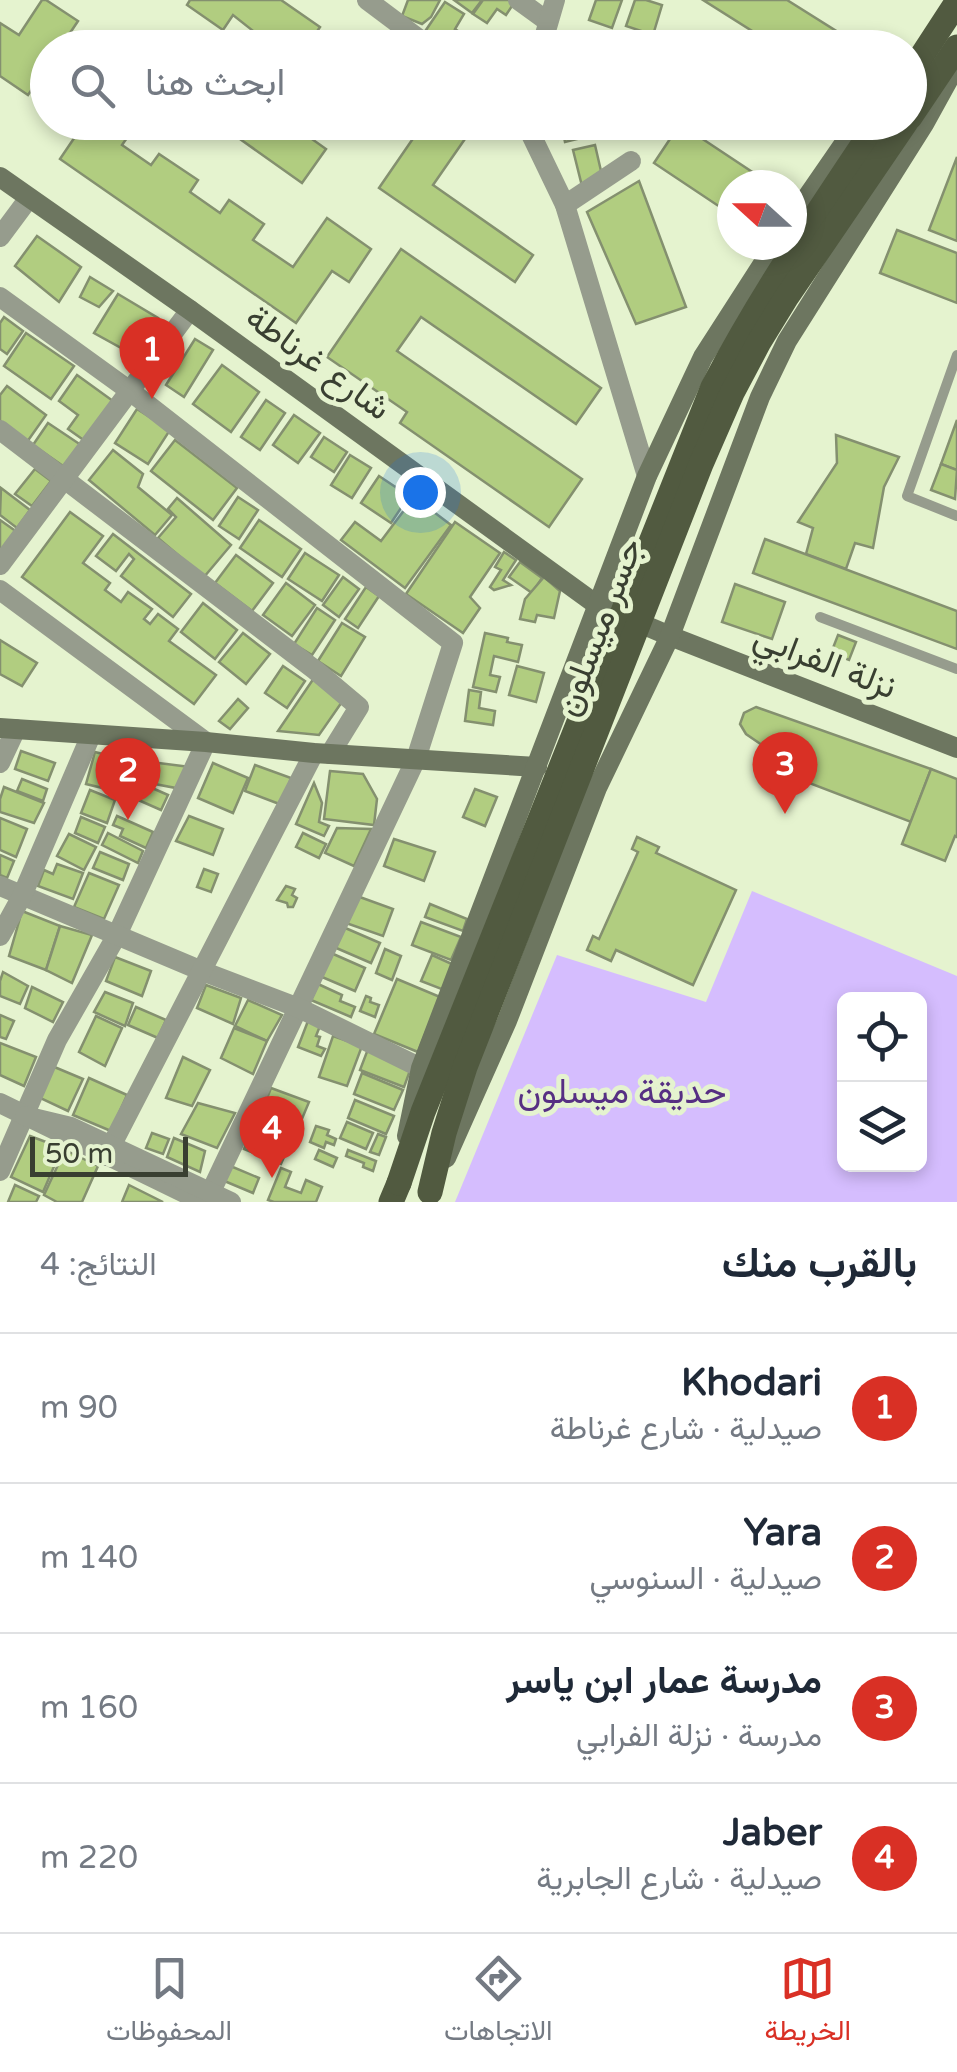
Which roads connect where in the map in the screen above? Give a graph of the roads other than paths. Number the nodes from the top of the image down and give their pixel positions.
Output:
1 (367, 0) edge
2 (518, 0) edge
3 (555, 0) edge
4 (956, 3) edge
5 (547, 21) junction
6 (407, 30) edge
7 (545, 30) edge
8 (927, 35) edge
9 (957, 47) edge
10 (927, 48) edge
11 (957, 62) edge
12 (927, 92) edge
13 (927, 118) edge
14 (534, 140) edge
15 (847, 140) edge
16 (866, 140) edge
17 (894, 140) edge
18 (914, 140) edge
19 (630, 161) dead end
20 (0, 177) edge
21 (29, 198) junction
22 (807, 198) edge
23 (565, 205) junction
24 (0, 237) edge
25 (764, 260) edge
26 (0, 297) edge
27 (190, 310) junction
28 (957, 356) edge
29 (130, 391) junction
30 (0, 430) edge
31 (647, 476) junction
32 (65, 478) junction
33 (957, 516) edge
34 (0, 565) edge
35 (0, 590) edge
36 (596, 604) junction
37 (820, 617) dead end
38 (670, 636) junction
39 (957, 669) edge
40 (8, 728) edge
41 (91, 735) junction
42 (206, 742) junction
43 (957, 748) edge
44 (322, 754) junction
45 (416, 759) junction
46 (0, 763) edge
47 (537, 766) junction
48 (0, 886) edge
49 (22, 896) junction
50 (117, 935) junction
51 (0, 936) edge
52 (202, 971) junction
53 (299, 1008) junction
54 (420, 1068) junction
55 (0, 1103) edge
56 (26, 1116) junction
57 (106, 1156) junction
58 (0, 1171) edge
59 (395, 1192) edge
60 (428, 1197) edge
61 (204, 1202) edge
62 (231, 1202) edge

1 - 6 street
2 - 5 street
3 - 5 street
4 - 8 main road
4 - 10 main road
5 - 7 street
9 - 12 main road, جسر ميسلون
11 - 13 main road
14 - 23 street
15 - 22 main road
16 - 59 main road, جسر ميسلون, bridge
17 - 60 main road, جسر ميسلون, bridge
18 - 38 main road
19 - 23 street
20 - 21 main road, شارع غرناطة
21 - 24 street
21 - 27 main road, شارع غرناطة
23 - 31 street
25 - 31 main road
26 - 29 street
27 - 29 street
27 - 36 main road, شارع غرناطة
28 - 33 lane
29 - 32 street
29 - 45 street
30 - 32 street
31 - 36 main road
32 - 34 street
32 - 44 street
35 - 42 street
36 - 38 main road, شارع غرناطة
36 - 47 main road
37 - 39 lane
38 - 43 main road, نزلة الفرابي
38 - 60 main road
40 - 41 main road
40 - 46 street
41 - 42 main road
41 - 49 street
42 - 44 main road
42 - 50 street
44 - 45 main road
44 - 52 street
45 - 47 main road
45 - 53 street
47 - 54 main road
48 - 49 street
49 - 50 street
49 - 51 street
50 - 52 street
50 - 56 street
52 - 53 street
52 - 57 street
53 - 54 street
53 - 61 street
54 - 59 main road
55 - 56 street
56 - 57 street
56 - 58 street
56 - 62 street, bridge
57 - 61 street

